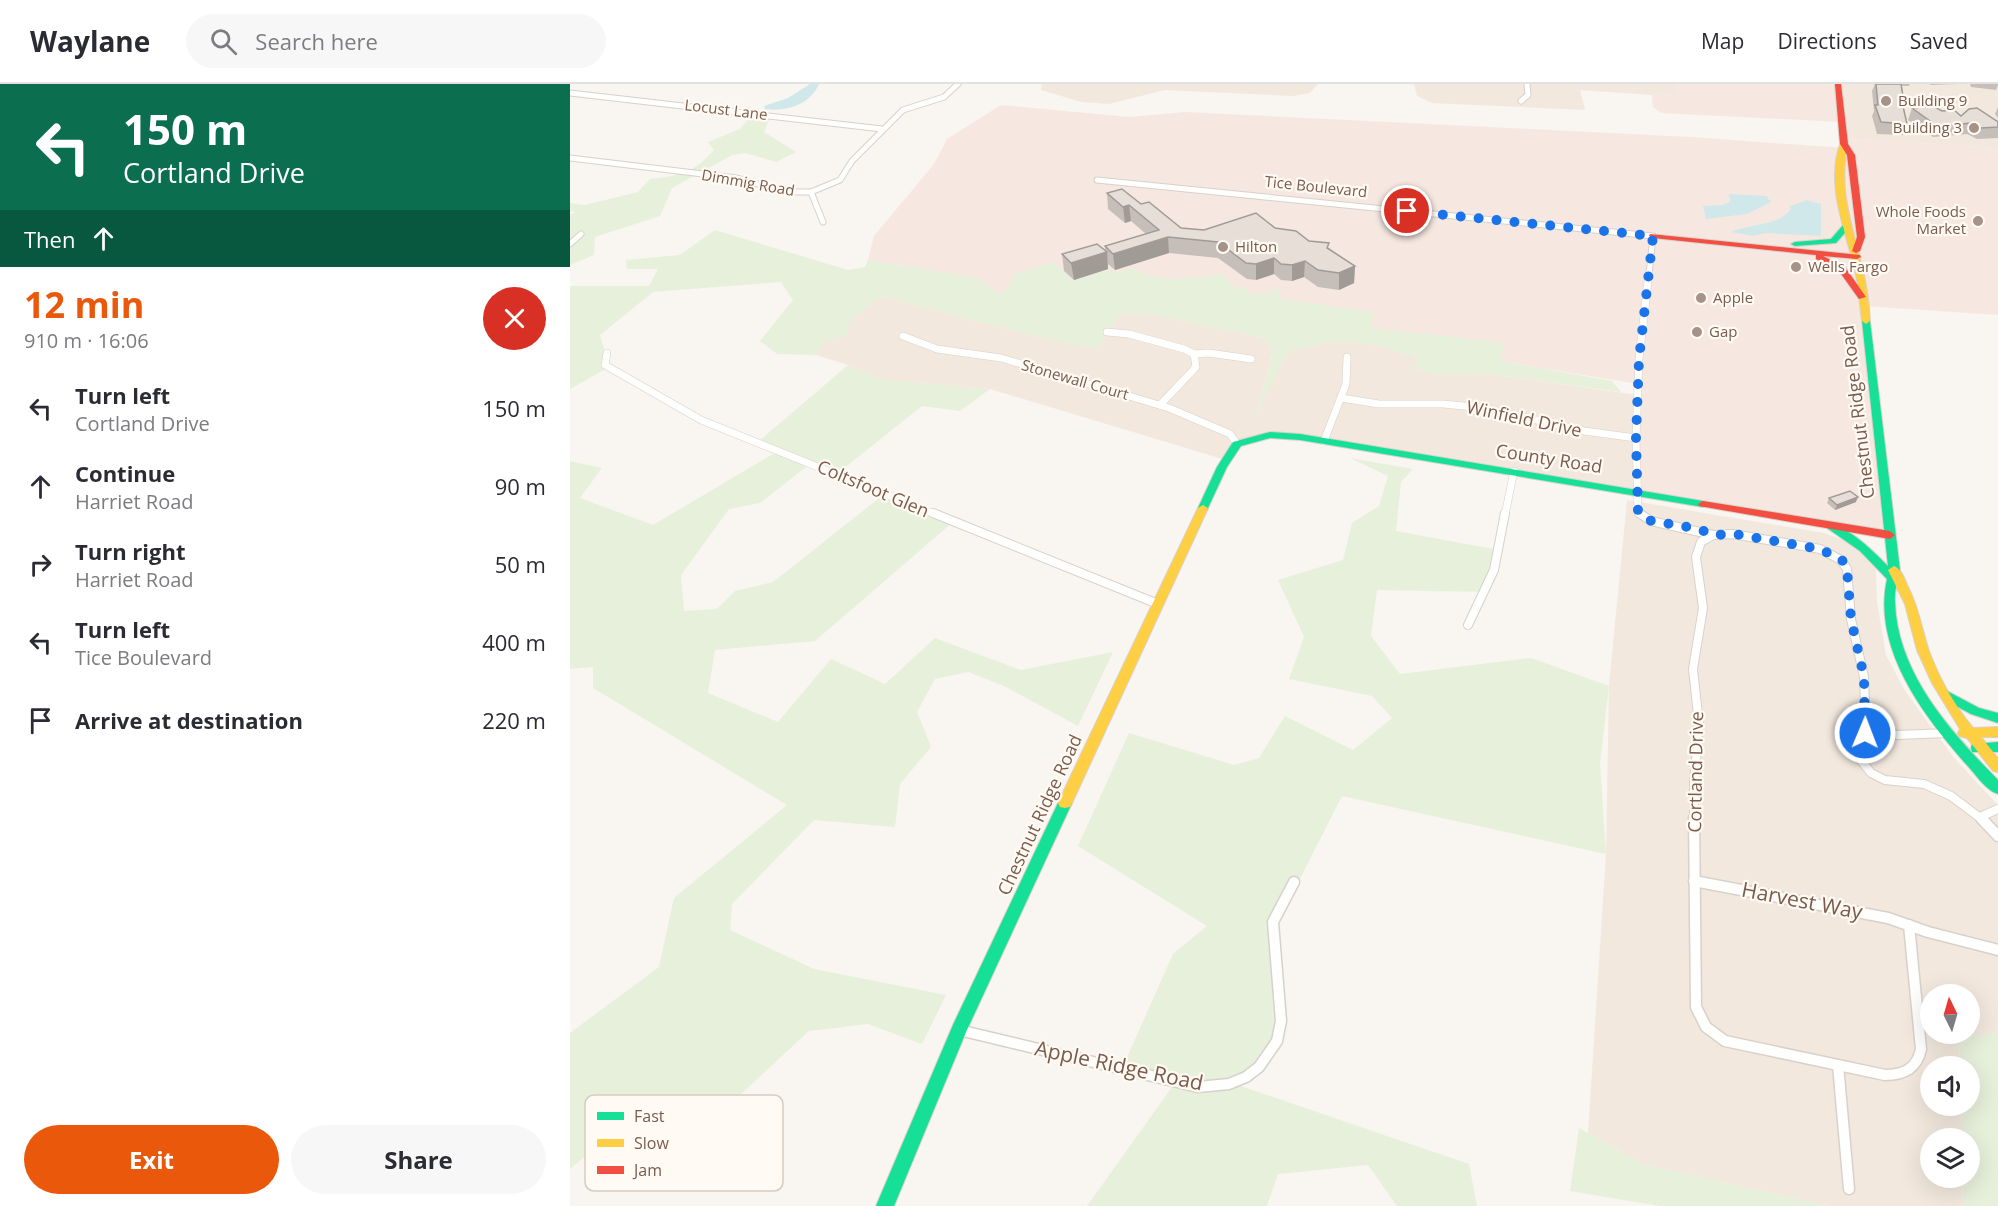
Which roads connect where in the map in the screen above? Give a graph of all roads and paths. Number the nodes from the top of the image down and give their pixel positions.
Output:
1 (958, 84) edge
2 (1527, 84) edge
3 (1838, 84) edge
4 (570, 93) edge
5 (1521, 101) dead end
6 (882, 129) junction
7 (1844, 144) junction
8 (570, 159) edge
9 (1096, 180) dead end
10 (811, 192) junction
11 (823, 222) dead end
12 (1847, 226) junction
13 (581, 234) dead end
14 (1653, 236) junction
15 (570, 244) edge
16 (1787, 247) junction
17 (1857, 254) junction
18 (1862, 298) junction
19 (1107, 332) dead end
20 (903, 336) dead end
21 (607, 354) dead end
22 (1194, 354) junction
23 (1347, 357) dead end
24 (1251, 359) dead end
25 (1341, 398) junction
26 (1160, 405) junction
27 (1636, 438) junction
28 (1324, 441) junction
29 (1237, 444) junction
30 (1514, 471) junction
31 (1637, 492) junction
32 (1826, 525) junction
33 (1713, 535) junction
34 (1890, 535) junction
35 (1894, 574) junction
36 (1158, 604) junction
37 (1468, 624) dead end
38 (1944, 694) junction
39 (1998, 718) edge
40 (1866, 729) junction
41 (1998, 732) edge
42 (1948, 733) junction
43 (1969, 733) junction
44 (1998, 747) edge
45 (1981, 748) junction
46 (1960, 749) junction
47 (1998, 767) edge
48 (1998, 789) edge
49 (1998, 809) edge
50 (1980, 817) junction
51 (1998, 836) edge
52 (1694, 881) junction
53 (1294, 882) dead end
54 (1909, 925) junction
55 (1998, 950) edge
56 (959, 1029) junction
57 (1838, 1065) junction
58 (1849, 1189) dead end
59 (885, 1206) edge

1 - 6 street, Dimmig Road
2 - 5 street
3 - 7 main road, Chestnut Ridge Road
4 - 6 street, Locust Lane
6 - 10 street, Dimmig Road
7 - 12 main road, Chestnut Ridge Road
7 - 17 main road, Chestnut Ridge Road
8 - 10 street, Dimmig Road
9 - 14 street, Tice Boulevard
10 - 11 street
12 - 16 main road
12 - 17 main road, Chestnut Ridge Road
13 - 15 street
14 - 16 main road, Tice Boulevard
14 - 27 street
16 - 17 main road, Tice Boulevard
16 - 18 main road
17 - 18 main road, Chestnut Ridge Road
18 - 34 main road, Chestnut Ridge Road
19 - 22 street
20 - 26 street, Stonewall Court
21 - 36 street, Coltsfoot Glen
22 - 24 street
22 - 26 street
23 - 25 street
25 - 27 street, Winfield Drive
25 - 28 street
26 - 29 street, Stonewall Court
27 - 31 street
28 - 29 main road, County Road
28 - 30 main road, County Road
29 - 36 main road, Chestnut Ridge Road
30 - 31 main road, County Road
30 - 37 street
31 - 32 main road, County Road
31 - 33 street
32 - 34 main road, County Road
32 - 35 main road
33 - 40 street
33 - 52 street, Cortland Drive
34 - 35 main road, Chestnut Ridge Road
35 - 38 main road, Chestnut Ridge Road
35 - 42 main road, Chestnut Ridge Road
36 - 56 main road, Chestnut Ridge Road
38 - 39 main road
38 - 43 main road, Chestnut Ridge Road
40 - 42 street
40 - 50 street
41 - 43 main road
42 - 43 main road
42 - 46 main road, Chestnut Ridge Road
43 - 45 main road, Chestnut Ridge Road
44 - 45 main road
45 - 46 main road
45 - 47 main road, Chestnut Ridge Road
46 - 48 main road, Chestnut Ridge Road
49 - 50 street
50 - 51 street
52 - 54 street, Harvest Way
52 - 57 street, Cortland Drive
53 - 56 street, Apple Ridge Road
54 - 55 street
54 - 57 street, Cortland Drive
56 - 59 main road, Chestnut Ridge Road
57 - 58 street

